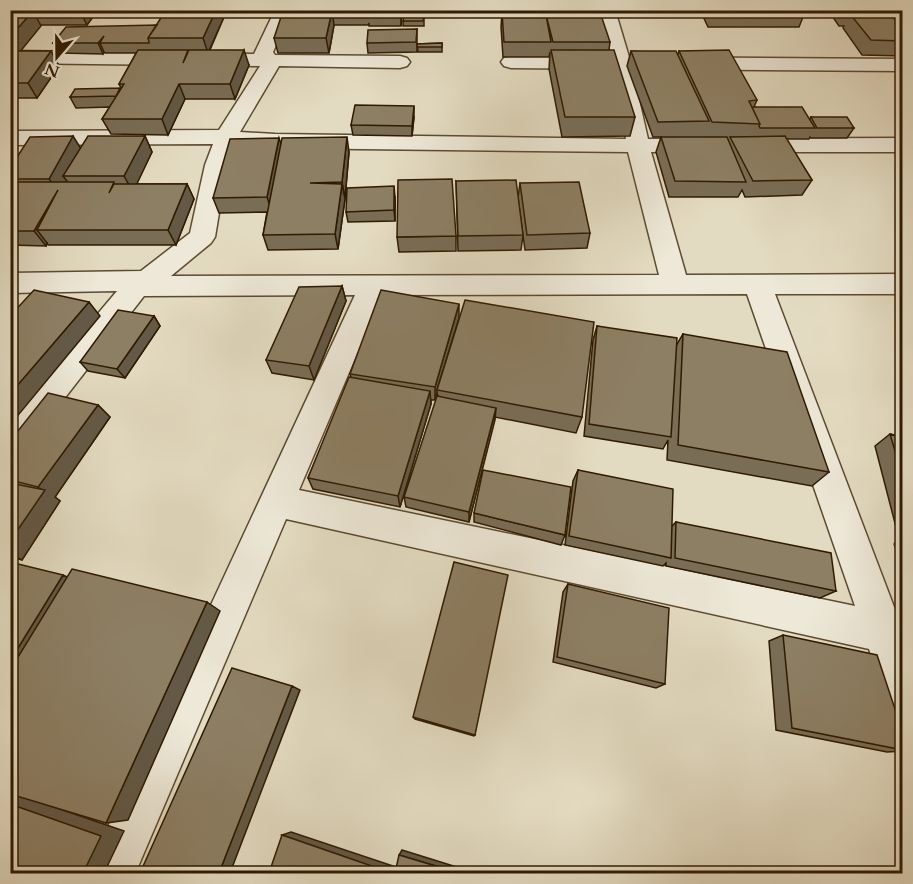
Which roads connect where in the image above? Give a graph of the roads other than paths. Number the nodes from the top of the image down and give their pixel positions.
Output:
1 (284, 10) edge
2 (606, 10) edge
3 (10, 57) edge
4 (621, 61) junction
5 (272, 62) junction
6 (400, 62) dead end
7 (511, 62) edge
8 (903, 64) edge
9 (226, 137) junction
10 (10, 138) edge
11 (638, 146) junction
12 (903, 146) edge
13 (10, 283) edge
14 (675, 283) junction
15 (757, 283) junction
16 (141, 284) junction
17 (903, 284) edge
18 (373, 285) junction
19 (10, 443) edge
20 (276, 501) junction
21 (884, 632) junction
22 (903, 689) edge
23 (110, 873) edge

1 - 5 street
2 - 4 street
3 - 5 street
4 - 7 street
4 - 8 street
4 - 11 street
5 - 6 street
5 - 9 street
9 - 10 street
9 - 11 street
9 - 16 street
11 - 12 street
11 - 14 street
13 - 16 street
14 - 15 street
14 - 18 street
15 - 17 street
15 - 21 street
16 - 18 street
16 - 19 street
18 - 20 street
20 - 21 street
20 - 23 street
21 - 22 street

